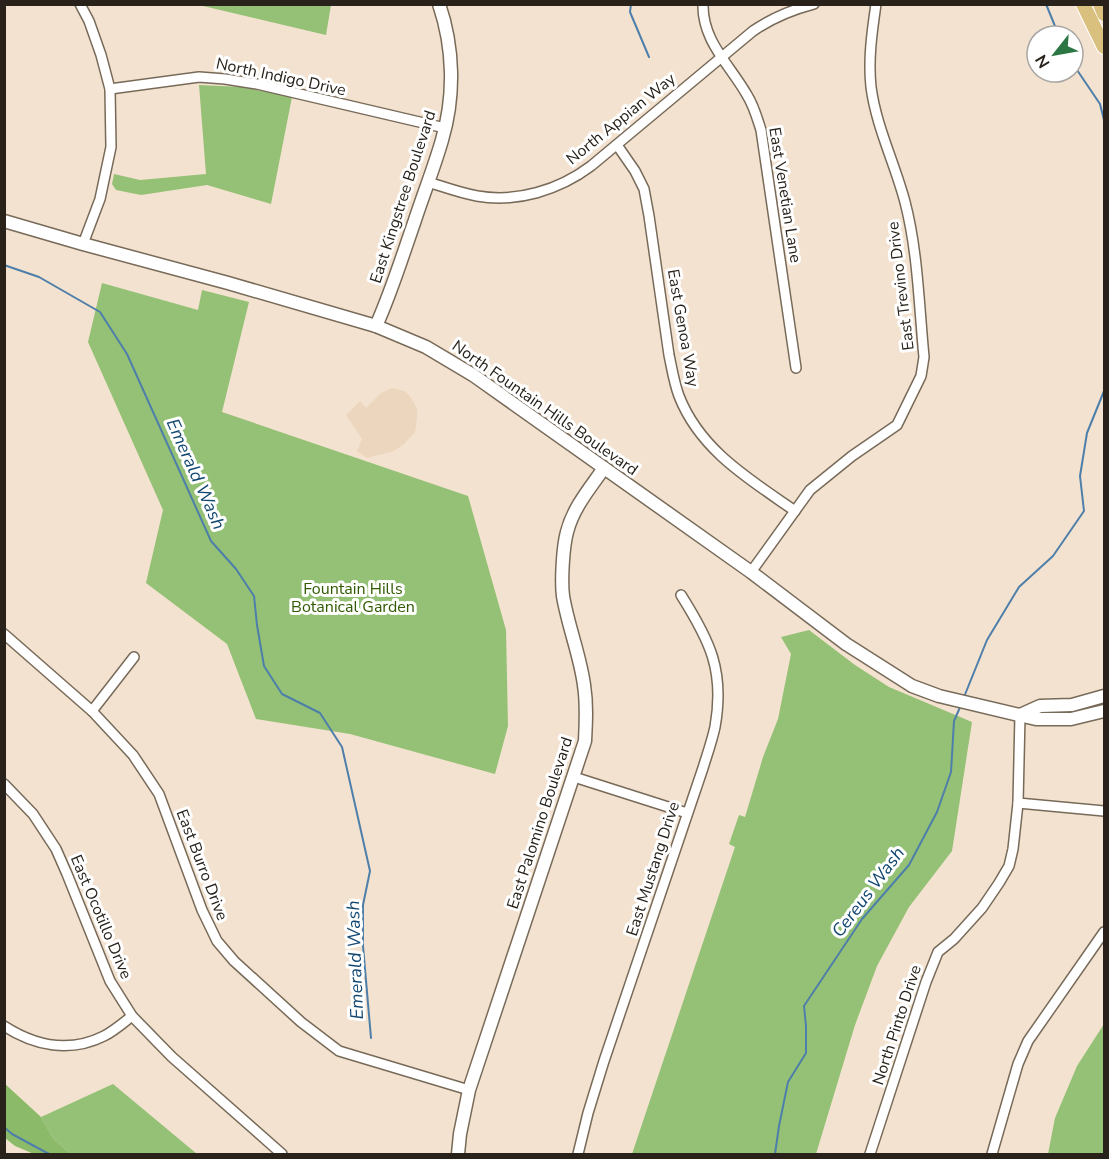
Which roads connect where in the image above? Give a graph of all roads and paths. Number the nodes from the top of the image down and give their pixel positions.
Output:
1 (80, 4) edge
2 (439, 4) edge
3 (703, 4) edge
4 (814, 4) edge
5 (864, 4) edge
6 (1083, 4) edge
7 (1100, 4) edge
8 (876, 5) edge
9 (1104, 14) edge
10 (1104, 47) edge
11 (721, 56) junction
12 (110, 90) junction
13 (445, 128) junction
14 (617, 145) junction
15 (428, 182) junction
16 (4, 221) edge
17 (84, 244) junction
18 (376, 326) junction
19 (796, 368) dead end
20 (604, 468) junction
21 (795, 511) junction
22 (751, 572) junction
23 (681, 595) dead end
24 (4, 634) edge
25 (134, 657) dead end
26 (1104, 696) edge
27 (92, 711) junction
28 (1104, 711) edge
29 (1020, 714) junction
30 (574, 777) junction
31 (4, 784) edge
32 (1018, 803) junction
33 (1104, 811) edge
34 (687, 813) junction
35 (1104, 932) edge
36 (132, 1016) junction
37 (4, 1026) edge
38 (469, 1090) junction
39 (282, 1155) edge
40 (458, 1155) edge
41 (578, 1155) edge
42 (870, 1155) edge
43 (992, 1155) edge

1 - 12 street
2 - 13 main road, East Kingstree Boulevard
3 - 11 street, East Venetian Lane
4 - 11 street, North Appian Way
5 - 8 street
6 - 10 main road
7 - 9 main road
8 - 21 street, East Trevino Drive
11 - 14 street, North Appian Way
11 - 19 street, East Venetian Lane
12 - 13 street, North Indigo Drive
12 - 17 street
13 - 15 main road, East Kingstree Boulevard
14 - 15 street, North Appian Way
14 - 21 street, East Genoa Way
15 - 18 main road, East Kingstree Boulevard
16 - 17 main road, North Fountain Hills Boulevard
17 - 18 main road, North Fountain Hills Boulevard
18 - 20 main road, North Fountain Hills Boulevard
20 - 22 main road, North Fountain Hills Boulevard
20 - 30 main road, East Palomino Boulevard
21 - 22 street, East Trevino Drive
22 - 29 main road, North Fountain Hills Boulevard
23 - 34 street, East Mustang Drive
24 - 27 street, East Burro Drive
25 - 27 street
26 - 29 main road, North Fountain Hills Boulevard
27 - 38 street, East Burro Drive
28 - 29 main road, North Fountain Hills Boulevard
29 - 32 street, North Pinto Drive
30 - 34 street
30 - 38 main road, East Palomino Boulevard
31 - 36 street, East Ocotillo Drive
32 - 33 street
32 - 42 street, North Pinto Drive
34 - 41 street, East Mustang Drive
35 - 43 street
36 - 37 street
36 - 39 street, East Ocotillo Drive
38 - 40 main road, East Palomino Boulevard

